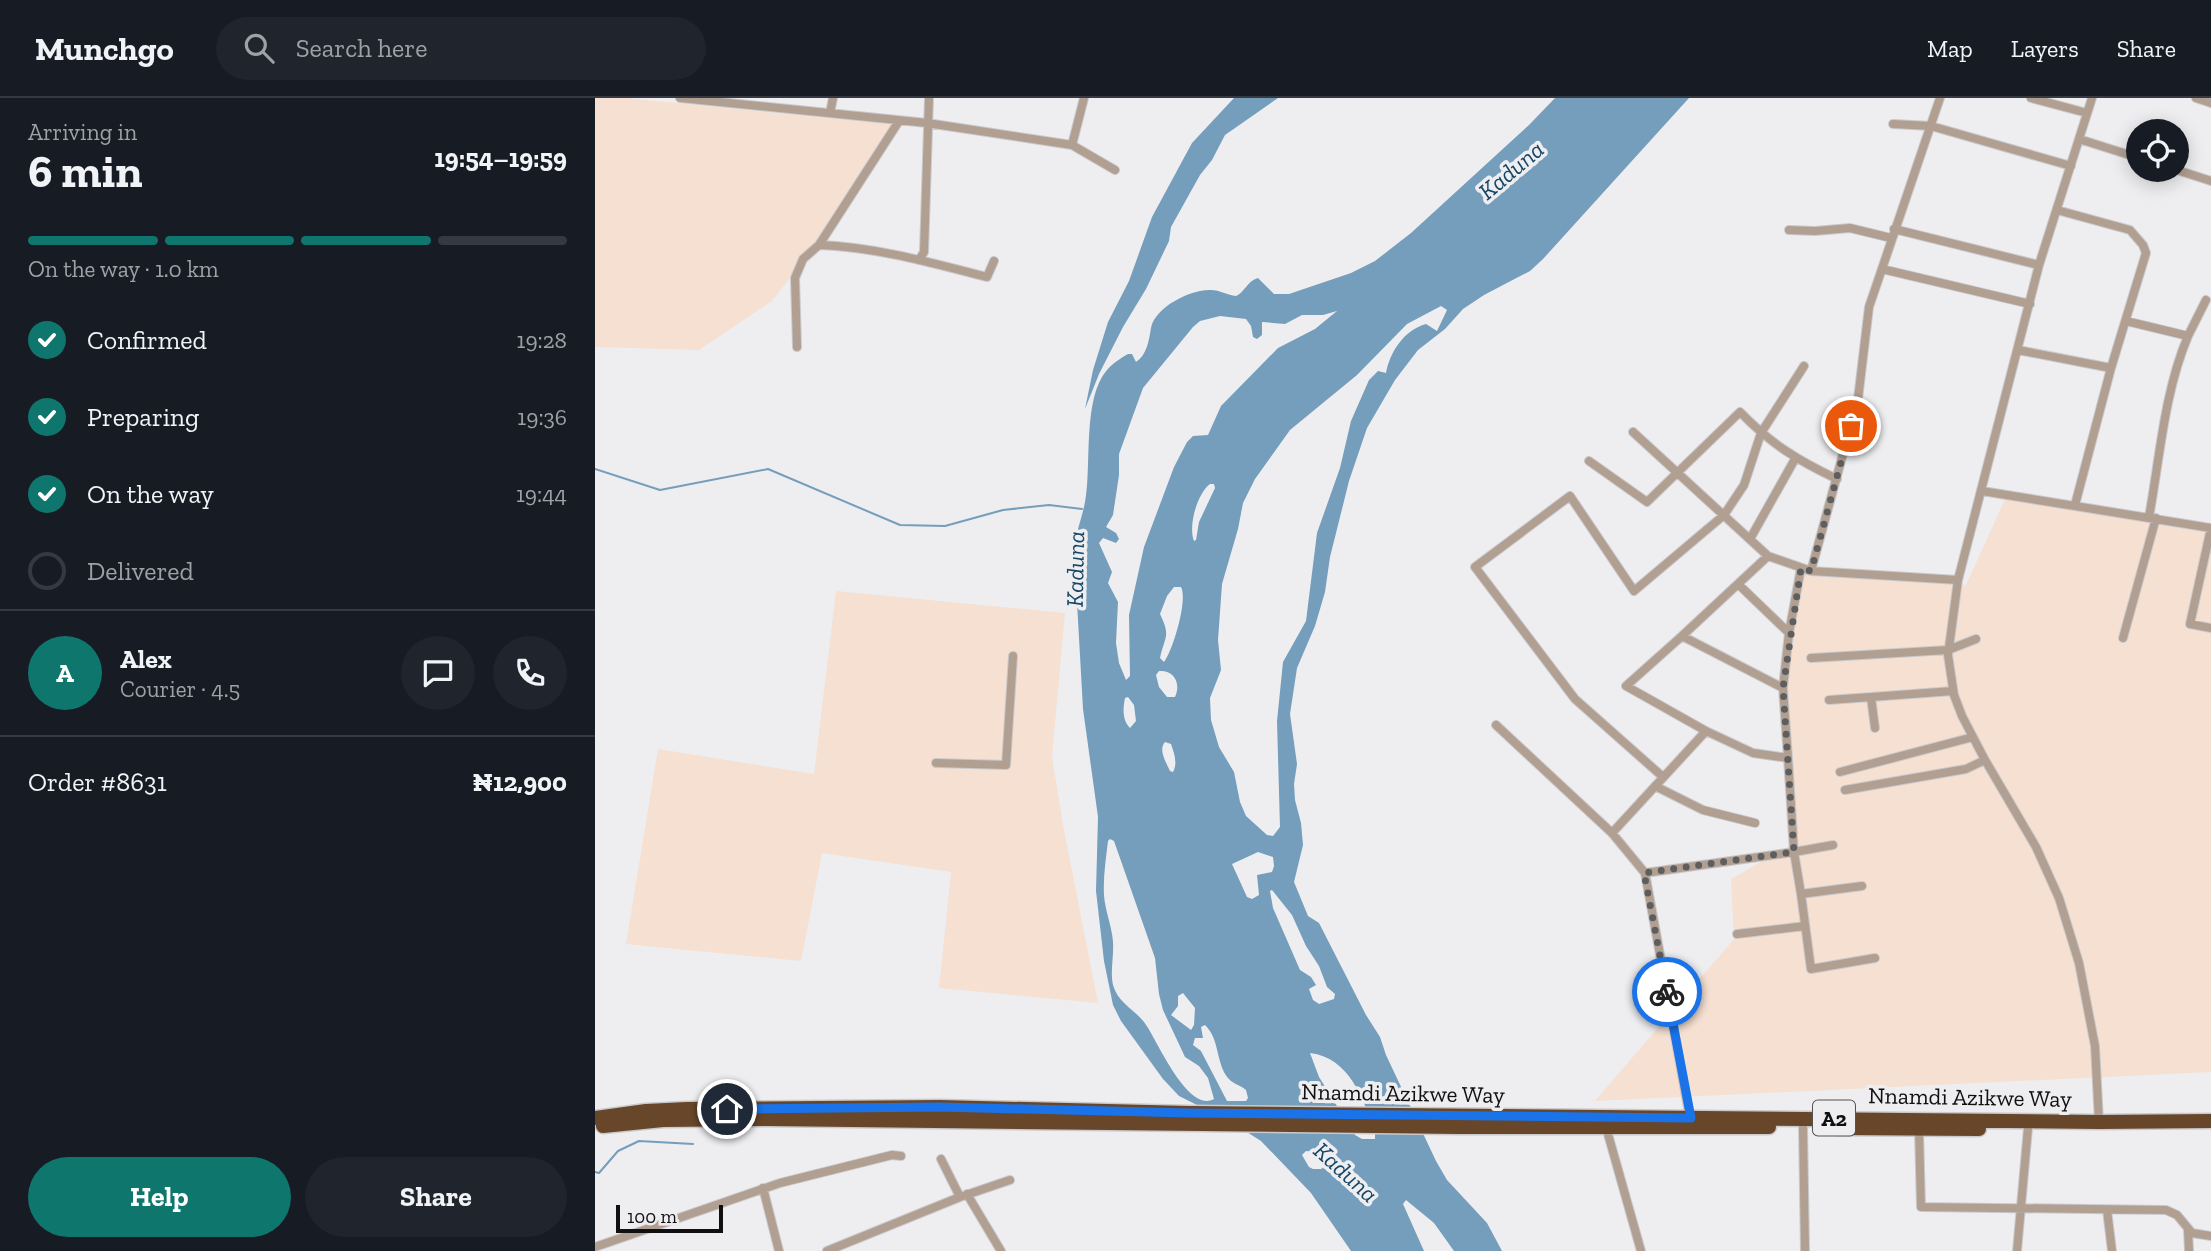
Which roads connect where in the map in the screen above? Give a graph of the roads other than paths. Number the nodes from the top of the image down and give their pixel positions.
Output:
1 (680, 98) edge
2 (687, 98) edge
3 (833, 98) edge
4 (929, 98) edge
5 (1084, 98) edge
6 (1940, 98) edge
7 (2031, 98) edge
8 (2092, 98) edge
9 (2196, 98) edge
10 (770, 103) edge
11 (2211, 103) edge
12 (830, 113) junction
13 (2087, 113) junction
14 (899, 121) junction
15 (927, 124) junction
16 (1893, 124) dead end
17 (1931, 126) junction
18 (2079, 139) junction
19 (1072, 145) junction
20 (2126, 154) edge
21 (2070, 166) junction
22 (1115, 170) dead end
23 (2189, 174) edge
24 (2211, 181) edge
25 (2057, 210) junction
26 (1894, 229) junction
27 (1789, 230) dead end
28 (1891, 238) junction
29 (819, 244) junction
30 (919, 260) junction
31 (994, 261) dead end
32 (2039, 265) junction
33 (1882, 269) junction
34 (2206, 300) dead end
35 (2030, 304) junction
36 (2126, 321) junction
37 (2188, 337) junction
38 (797, 347) dead end
39 (2018, 350) junction
40 (1804, 366) dead end
41 (2111, 368) junction
42 (1633, 432) dead end
43 (1761, 433) junction
44 (1795, 458) junction
45 (1588, 461) dead end
46 (1678, 473) junction
47 (1837, 479) junction
48 (1982, 491) junction
49 (2075, 505) junction
50 (1724, 515) junction
51 (2153, 517) junction
52 (2211, 528) edge
53 (1750, 539) junction
54 (1768, 556) junction
55 (1801, 568) junction
56 (1811, 571) junction
57 (1958, 580) junction
58 (1738, 584) junction
59 (2211, 628) edge
60 (1789, 633) junction
61 (1682, 636) junction
62 (2123, 638) dead end
63 (1976, 639) dead end
64 (1948, 650) junction
65 (1013, 656) dead end
66 (1811, 657) dead end
67 (1783, 688) junction
68 (1953, 691) junction
69 (1871, 697) junction
70 (1829, 700) dead end
71 (1496, 725) dead end
72 (1875, 729) dead end
73 (1706, 732) junction
74 (1973, 737) junction
75 (1788, 758) junction
76 (1985, 760) junction
77 (936, 763) dead end
78 (1840, 772) dead end
79 (1663, 777) junction
80 (1655, 786) junction
81 (1845, 790) dead end
82 (1755, 823) dead end
83 (1612, 833) junction
84 (1833, 845) dead end
85 (1794, 852) junction
86 (1644, 873) junction
87 (1862, 886) dead end
88 (1801, 894) junction
89 (1805, 926) junction
90 (1737, 934) dead end
91 (1875, 958) dead end
92 (595, 1118) edge
93 (1691, 1118) junction
94 (1189, 1119) junction
95 (1458, 1121) junction
96 (2211, 1121) edge
97 (2099, 1122) junction
98 (595, 1127) edge
99 (1606, 1127) junction
100 (1803, 1127) junction
101 (2028, 1128) junction
102 (1919, 1130) junction
103 (2211, 1130) edge
104 (901, 1156) dead end
105 (941, 1159) dead end
106 (1010, 1180) dead end
107 (763, 1188) junction
108 (964, 1196) junction
109 (2022, 1209) junction
110 (2107, 1210) junction
111 (2187, 1230) junction
112 (2211, 1236) edge
113 (595, 1247) edge
114 (779, 1251) edge
115 (827, 1251) edge
116 (1001, 1251) edge
117 (1641, 1251) edge
118 (1805, 1251) edge
119 (2017, 1251) edge
120 (2112, 1251) edge
121 (2189, 1251) edge

1 - 2 street
2 - 10 street
3 - 12 street
4 - 15 street
5 - 19 street
6 - 17 street
7 - 13 street
8 - 13 street
9 - 11 street
10 - 12 street
12 - 14 street
13 - 18 street
14 - 15 street
14 - 29 street
15 - 19 street
15 - 30 street
16 - 17 street
17 - 21 street
17 - 26 street
18 - 20 street
18 - 21 street
19 - 22 street
21 - 25 street
23 - 24 street
25 - 32 street
25 - 36 street
26 - 28 street
26 - 32 street
27 - 28 street
28 - 33 street
29 - 30 street
29 - 38 street
30 - 31 street
32 - 35 street
33 - 35 street
33 - 47 street
34 - 37 street
35 - 39 street
36 - 37 street
36 - 41 street
37 - 51 street
39 - 41 street
39 - 48 street
40 - 43 street
41 - 49 street
42 - 46 street
43 - 44 street
43 - 46 street
43 - 50 street
44 - 47 street
44 - 53 street
45 - 46 street
46 - 50 street
47 - 56 street
48 - 49 street
48 - 57 street
49 - 51 street
50 - 53 street
50 - 79 street
51 - 52 street
51 - 62 street
52 - 59 street
53 - 54 street
54 - 55 street
54 - 58 street
55 - 56 street
55 - 60 street
56 - 57 street
57 - 64 street
58 - 60 street
58 - 61 street
60 - 67 street
61 - 67 street
61 - 73 street
63 - 64 street
64 - 66 street
64 - 68 street
65 - 77 street
67 - 75 street
68 - 69 street
68 - 74 street
69 - 70 street
69 - 72 street
71 - 83 street
73 - 75 street
73 - 79 street
74 - 76 street
74 - 78 street
75 - 85 street
76 - 81 street
76 - 97 street
79 - 80 street
80 - 82 street
80 - 83 street
83 - 86 street
84 - 85 street
85 - 86 street
85 - 88 street
86 - 93 street
87 - 88 street
88 - 89 street
89 - 90 street
89 - 91 street
92 - 94 highway, Nnamdi Azikwe Way / A2
93 - 95 highway, Nnamdi Azikwe Way / A2
93 - 97 highway, Nnamdi Azikwe Way / A2
94 - 95 highway, Nnamdi Azikwe Way / A2
94 - 98 highway, Nnamdi Azikwe Way / A2
95 - 99 highway, Nnamdi Azikwe Way / A2
96 - 97 highway, Nnamdi Azikwe Way / A2
99 - 100 highway, Nnamdi Azikwe Way / A2
99 - 117 street
100 - 102 highway, Nnamdi Azikwe Way / A2
100 - 118 street
101 - 102 highway, Nnamdi Azikwe Way / A2
101 - 103 highway, Nnamdi Azikwe Way / A2
101 - 109 street
102 - 109 street
104 - 107 street
105 - 108 street
106 - 108 street
107 - 113 street
107 - 114 street
108 - 115 street
108 - 116 street
109 - 110 street
109 - 119 street
110 - 111 street
110 - 120 street
111 - 112 street
111 - 121 street

